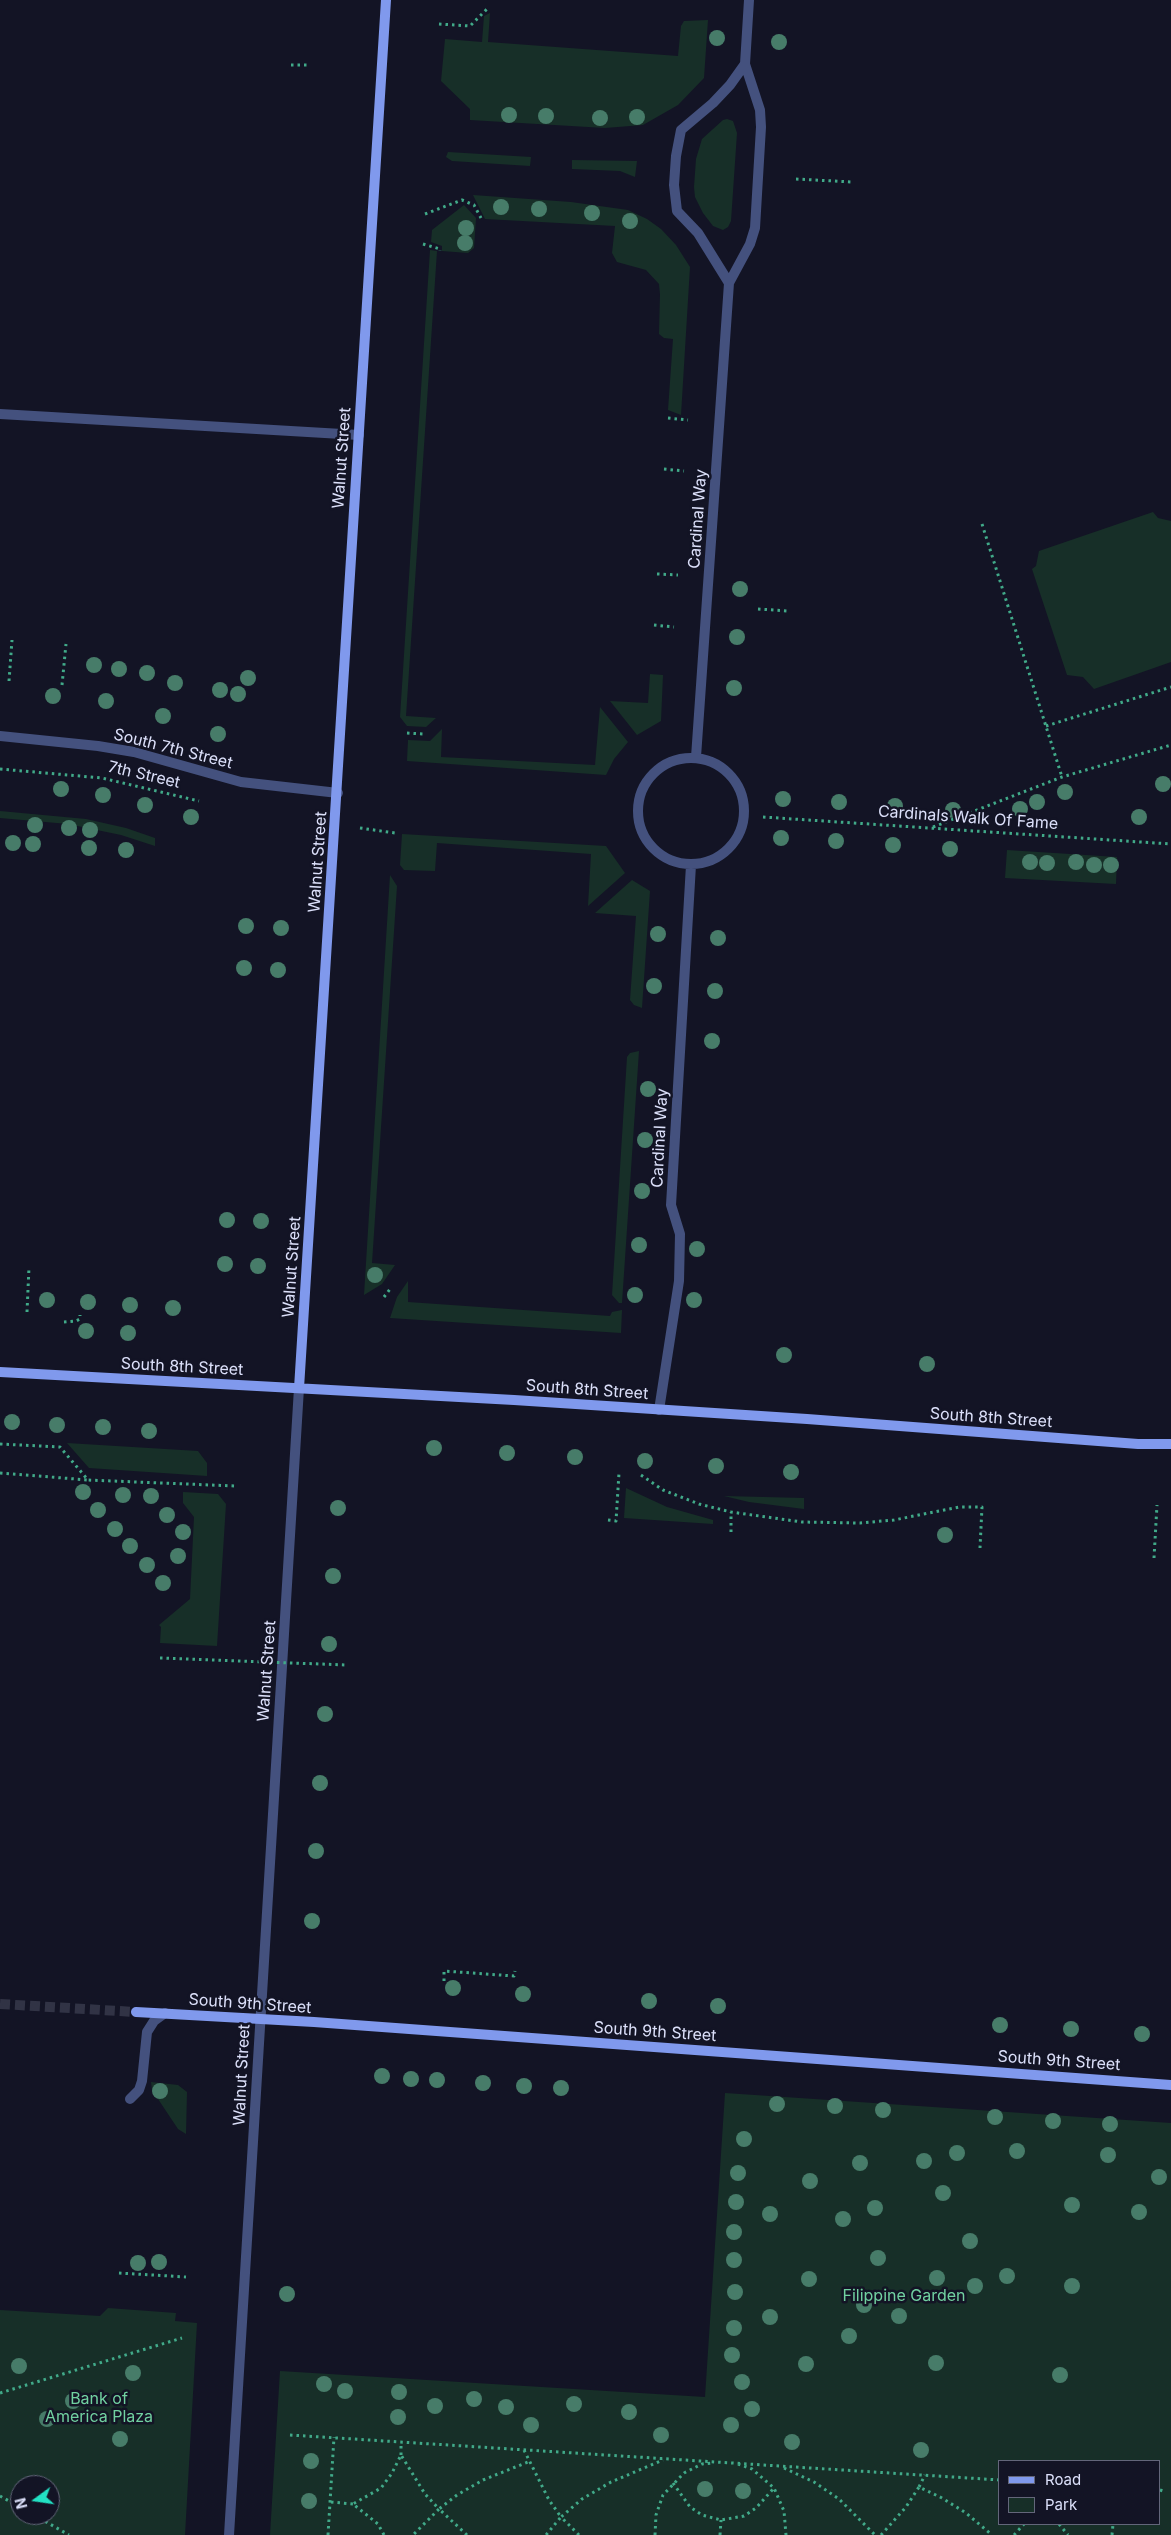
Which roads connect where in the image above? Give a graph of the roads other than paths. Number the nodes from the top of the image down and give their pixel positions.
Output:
1 (386, 0) edge
2 (748, 0) edge
3 (745, 64) junction
4 (729, 283) junction
5 (0, 414) edge
6 (359, 435) junction
7 (0, 736) edge
8 (696, 757) junction
9 (338, 793) junction
10 (691, 864) junction
11 (0, 1372) edge
12 (299, 1388) junction
13 (658, 1410) junction
14 (1171, 1444) edge
15 (136, 2012) tunnel mouth
16 (165, 2013) junction
17 (260, 2019) junction
18 (1171, 2085) edge
19 (130, 2099) dead end
20 (229, 2535) edge

1 - 6 street, Walnut Street
2 - 3 street, Cardinal Way
3 - 4 street, Cardinal Way
3 - 4 street
4 - 8 street, Cardinal Way
5 - 6 street
6 - 9 street, Walnut Street
7 - 9 street, South 7th Street
8 - 10 street
8 - 10 street
9 - 12 street, Walnut Street
10 - 13 street, Cardinal Way
11 - 12 street, South 8th Street
12 - 13 street, South 8th Street
12 - 17 street, Walnut Street
13 - 14 street, South 8th Street
15 - 16 street, South 9th Street
16 - 17 street, South 9th Street
16 - 19 street
17 - 18 street, South 9th Street
17 - 20 street, Walnut Street

